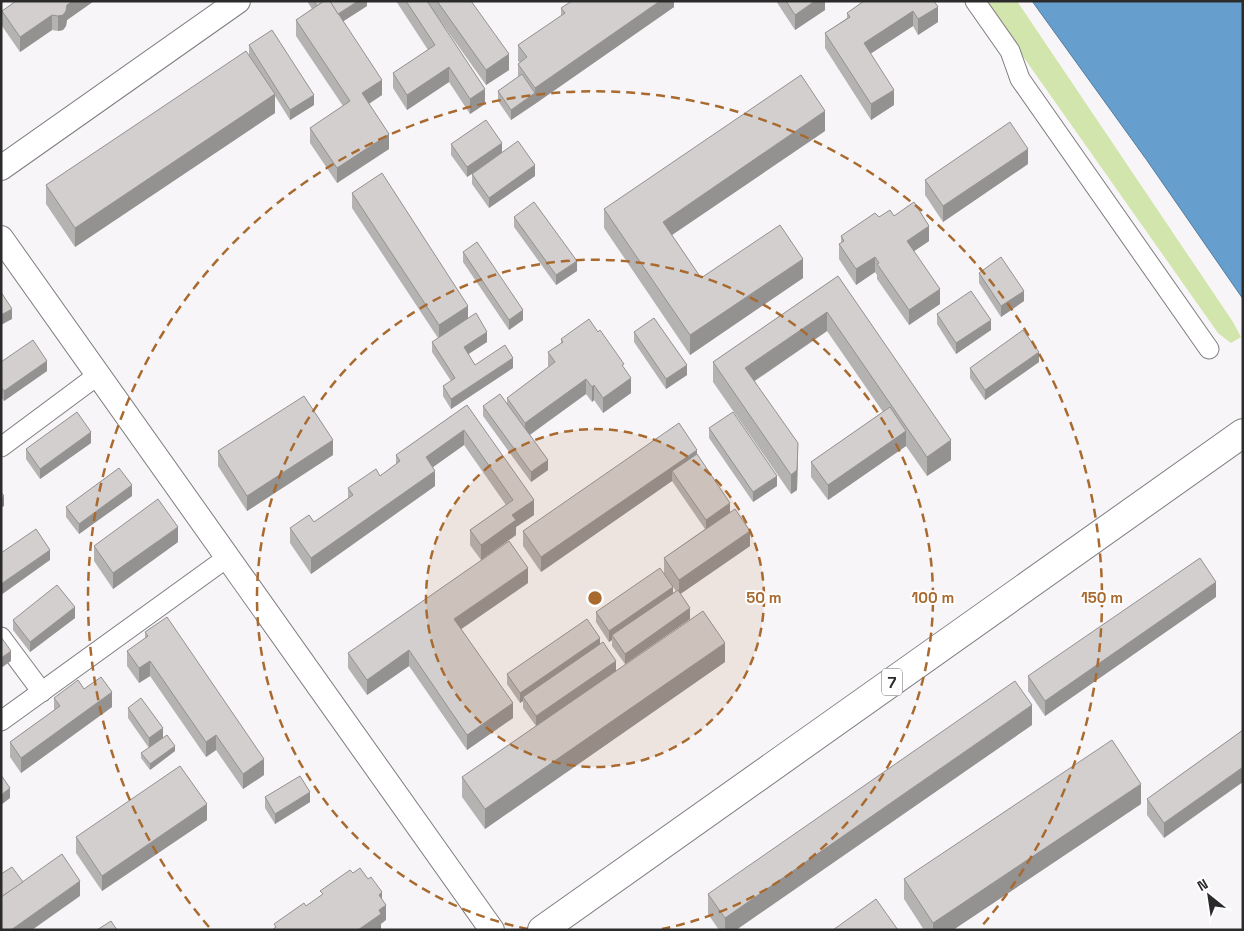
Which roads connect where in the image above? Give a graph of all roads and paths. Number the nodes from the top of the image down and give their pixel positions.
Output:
1 (238, 1) edge
2 (974, 1) edge
3 (1, 168) edge
4 (1, 238) edge
5 (1209, 349) dead end
6 (98, 375) junction
7 (1243, 433) edge
8 (1, 447) edge
9 (228, 557) junction
10 (1, 636) edge
11 (42, 692) junction
12 (1, 721) edge
13 (492, 930) edge
14 (542, 930) edge

1 - 3 street
2 - 5 street
4 - 6 street
6 - 8 street
6 - 9 street
7 - 14 highway, 7
9 - 11 street
9 - 13 street
10 - 11 street
11 - 12 street

